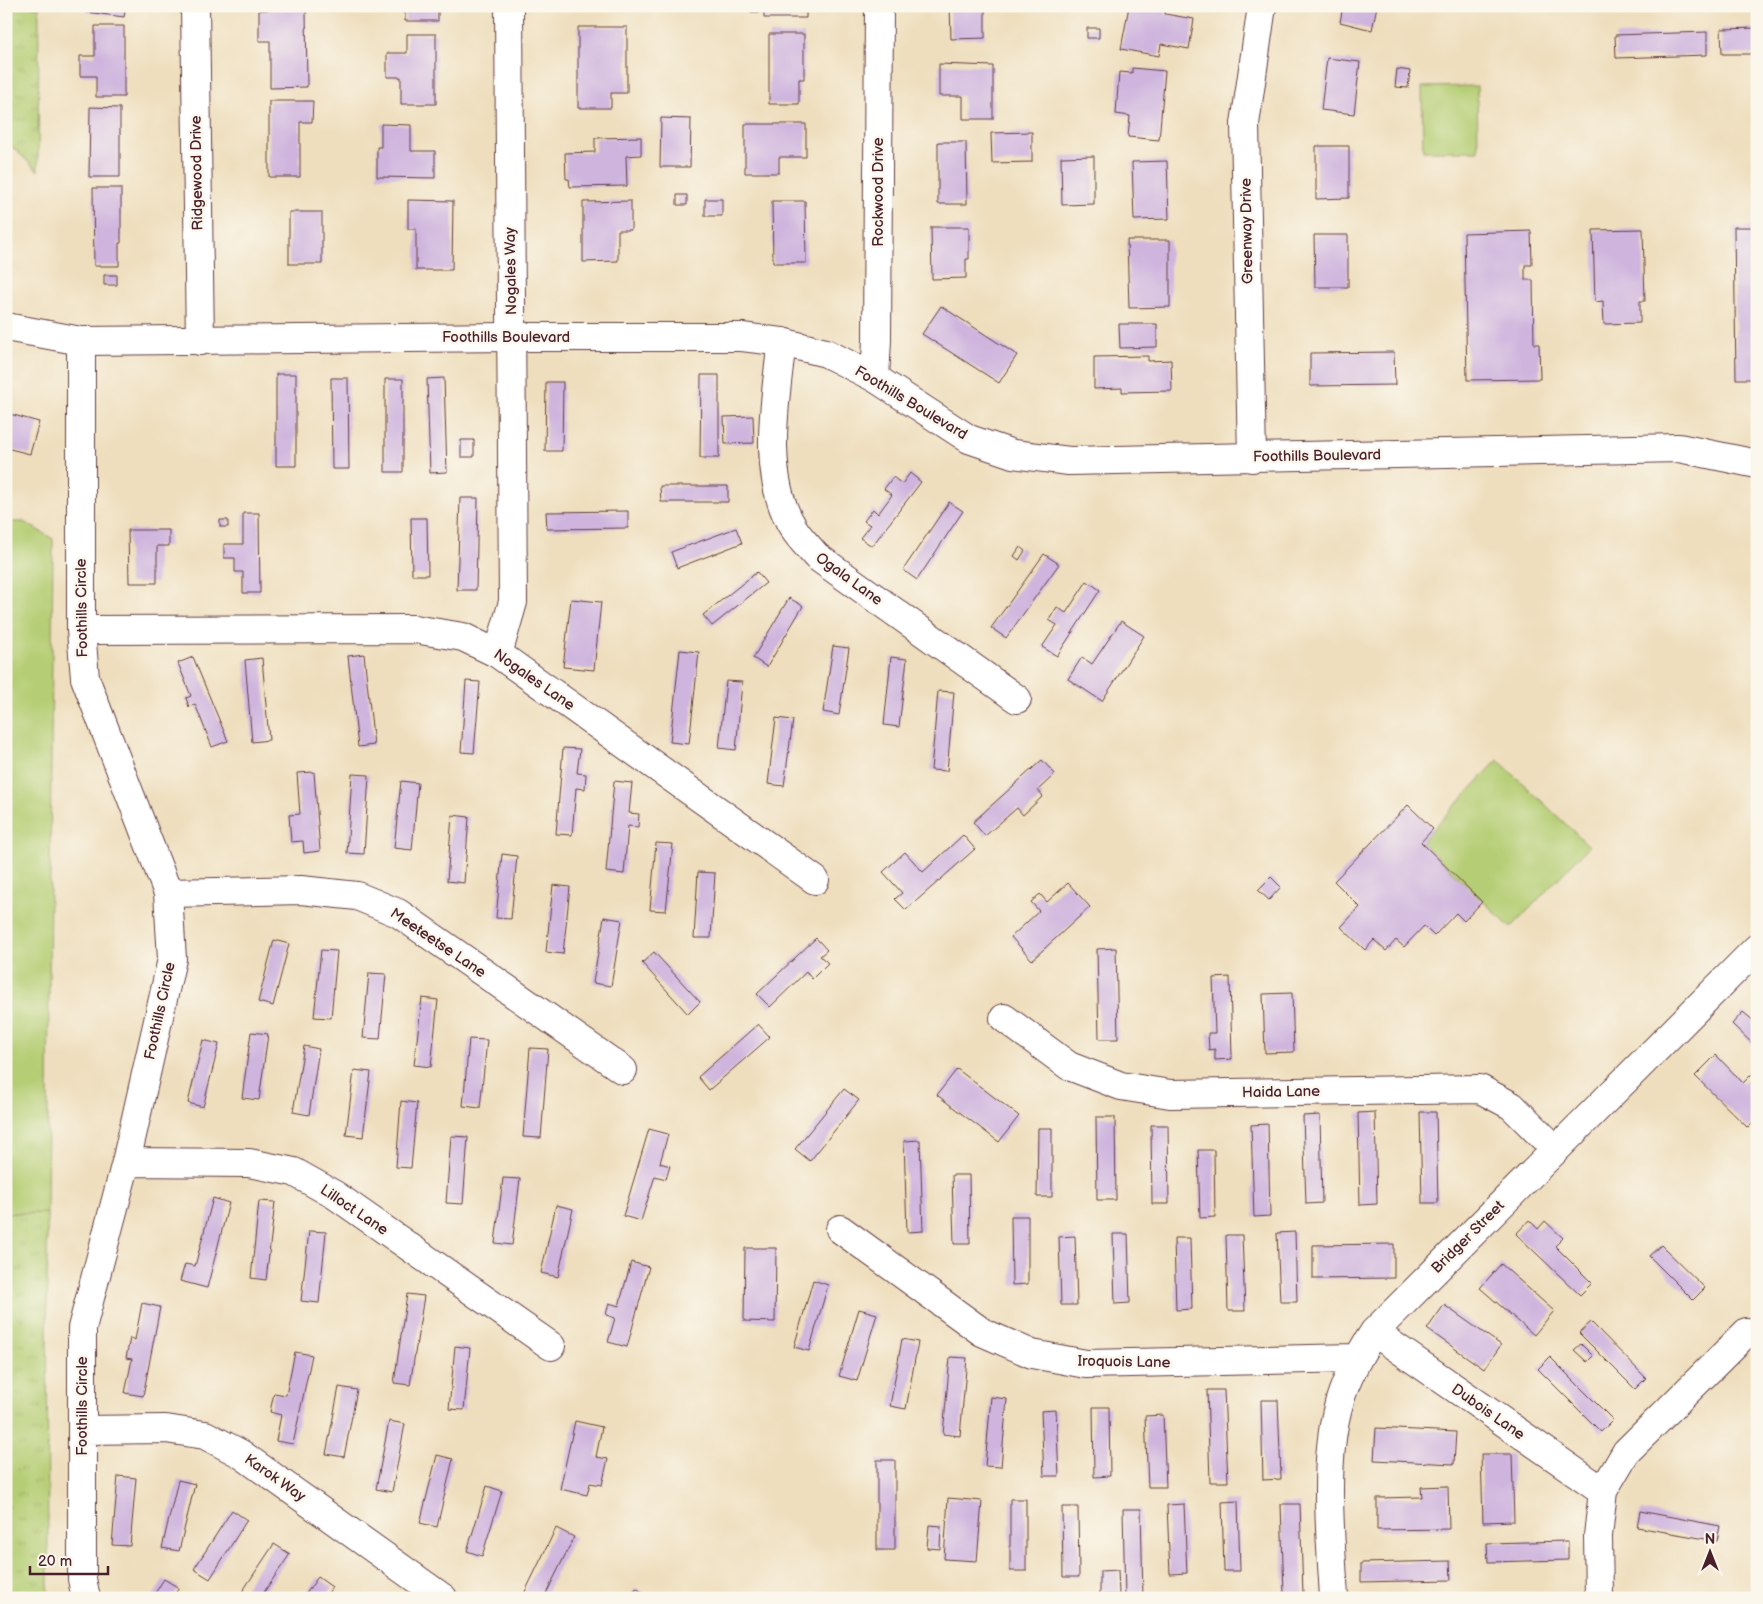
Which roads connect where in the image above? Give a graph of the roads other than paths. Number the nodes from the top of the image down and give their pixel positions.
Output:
1 (195, 6) edge
2 (510, 6) edge
3 (879, 6) edge
4 (1262, 6) edge
5 (6, 327) edge
6 (512, 337) junction
7 (200, 340) junction
8 (81, 341) junction
9 (782, 342) junction
10 (875, 378) junction
11 (1252, 458) junction
12 (1757, 464) edge
13 (81, 630) junction
14 (498, 654) junction
15 (1017, 699) dead end
16 (815, 880) dead end
17 (168, 893) junction
18 (1757, 948) edge
19 (1004, 1018) dead end
20 (623, 1070) dead end
21 (1555, 1149) junction
22 (126, 1162) junction
23 (840, 1229) dead end
24 (1374, 1332) junction
25 (1747, 1332) dead end
26 (551, 1346) dead end
27 (1356, 1358) junction
28 (82, 1430) junction
29 (1603, 1492) junction
30 (86, 1598) edge
31 (443, 1598) edge
32 (1334, 1598) edge
33 (1599, 1598) edge

1 - 7 street, Ridgewood Drive
2 - 6 street, Nogales Way
3 - 10 street, Rockwood Drive
4 - 11 street, Greenway Drive
5 - 8 street, Foothills Boulevard
6 - 7 street, Foothills Boulevard
6 - 9 street, Foothills Boulevard
6 - 14 street, Nogales Way
7 - 8 street, Foothills Boulevard
8 - 13 street, Foothills Circle
9 - 10 street, Foothills Boulevard
9 - 15 street, Ogala Lane
10 - 11 street, Foothills Boulevard
11 - 12 street, Foothills Boulevard
13 - 14 street, Nogales Lane
13 - 17 street, Foothills Circle
14 - 16 street, Nogales Lane
17 - 20 street, Meeteetse Lane
17 - 22 street, Foothills Circle
18 - 21 street, Bridger Street
19 - 21 street, Haida Lane
21 - 24 street, Bridger Street
22 - 26 street, Lilloct Lane
22 - 28 street, Foothills Circle
23 - 27 street, Iroquois Lane
24 - 27 street, Bridger Street
24 - 29 street, Dubois Lane
25 - 29 street
27 - 32 street, Bridger Street
28 - 30 street, Foothills Circle
28 - 31 street, Karok Way
29 - 33 street

